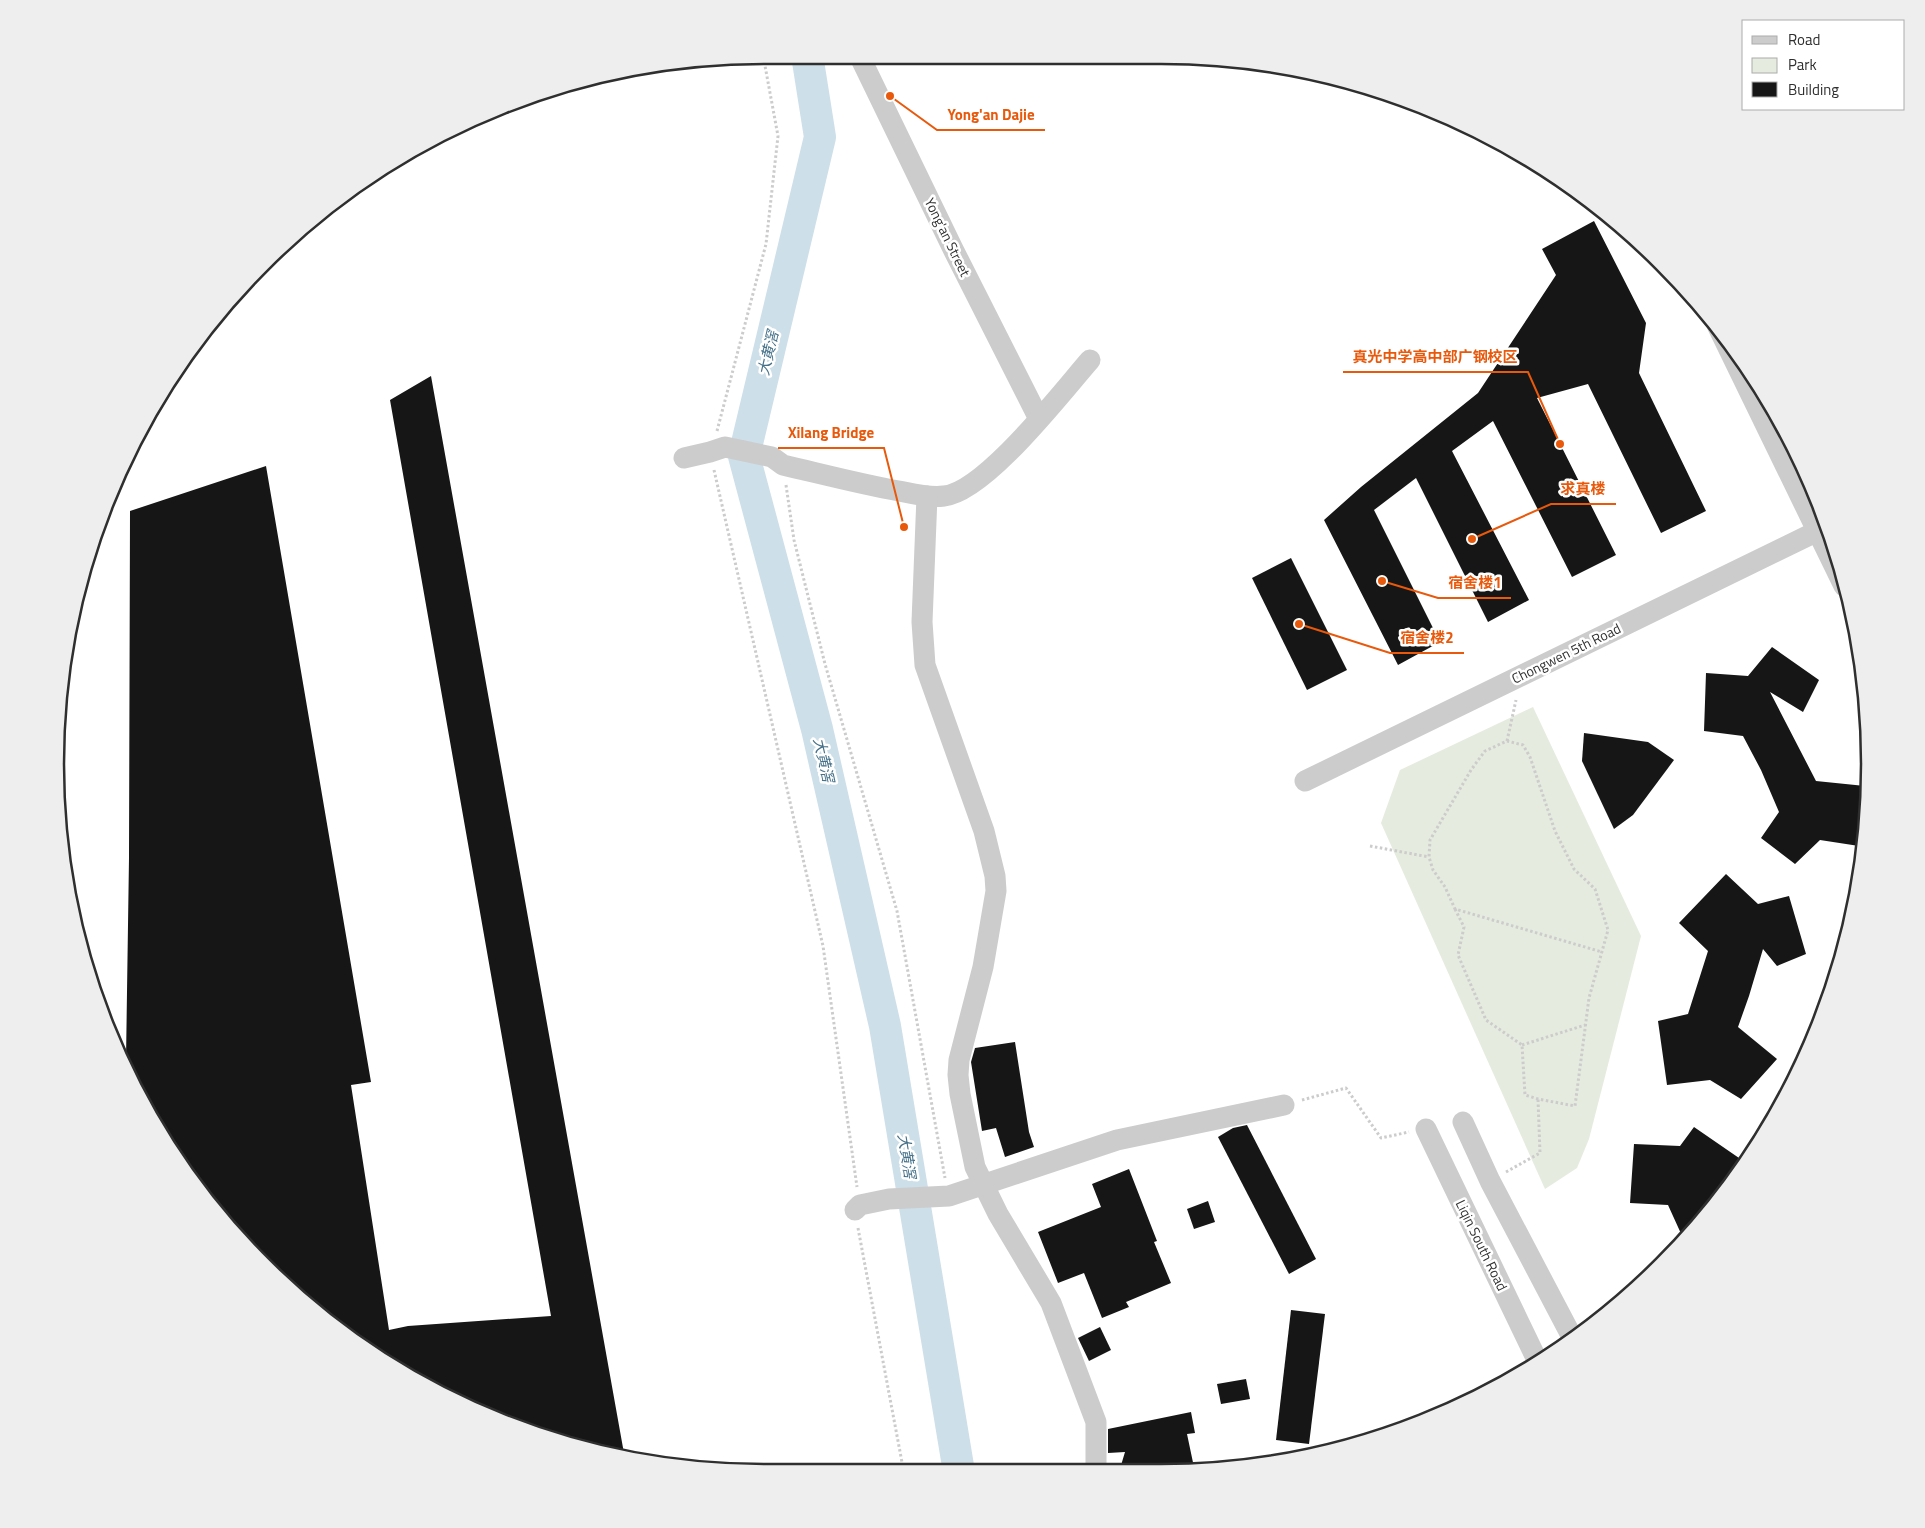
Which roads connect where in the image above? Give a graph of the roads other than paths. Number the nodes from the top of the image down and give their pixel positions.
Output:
1 (863, 64) edge
2 (1090, 360) dead end
3 (1742, 374) edge
4 (1039, 418) junction
5 (684, 458) dead end
6 (927, 496) junction
7 (1815, 514) edge
8 (1820, 529) edge
9 (1305, 781) dead end
10 (1284, 1105) road end
11 (1463, 1122) dead end
12 (1426, 1129) road end
13 (982, 1185) junction
14 (857, 1208) road end
15 (1570, 1332) edge
16 (1535, 1355) edge
17 (1096, 1464) edge

1 - 4 street, Yong'an Street
2 - 4 street
3 - 7 street
4 - 6 street
5 - 6 street
6 - 13 street
8 - 9 street, Chongwen 5th Road
10 - 13 street
11 - 15 street
12 - 16 street, Liqin South Road
13 - 14 street
13 - 17 street

